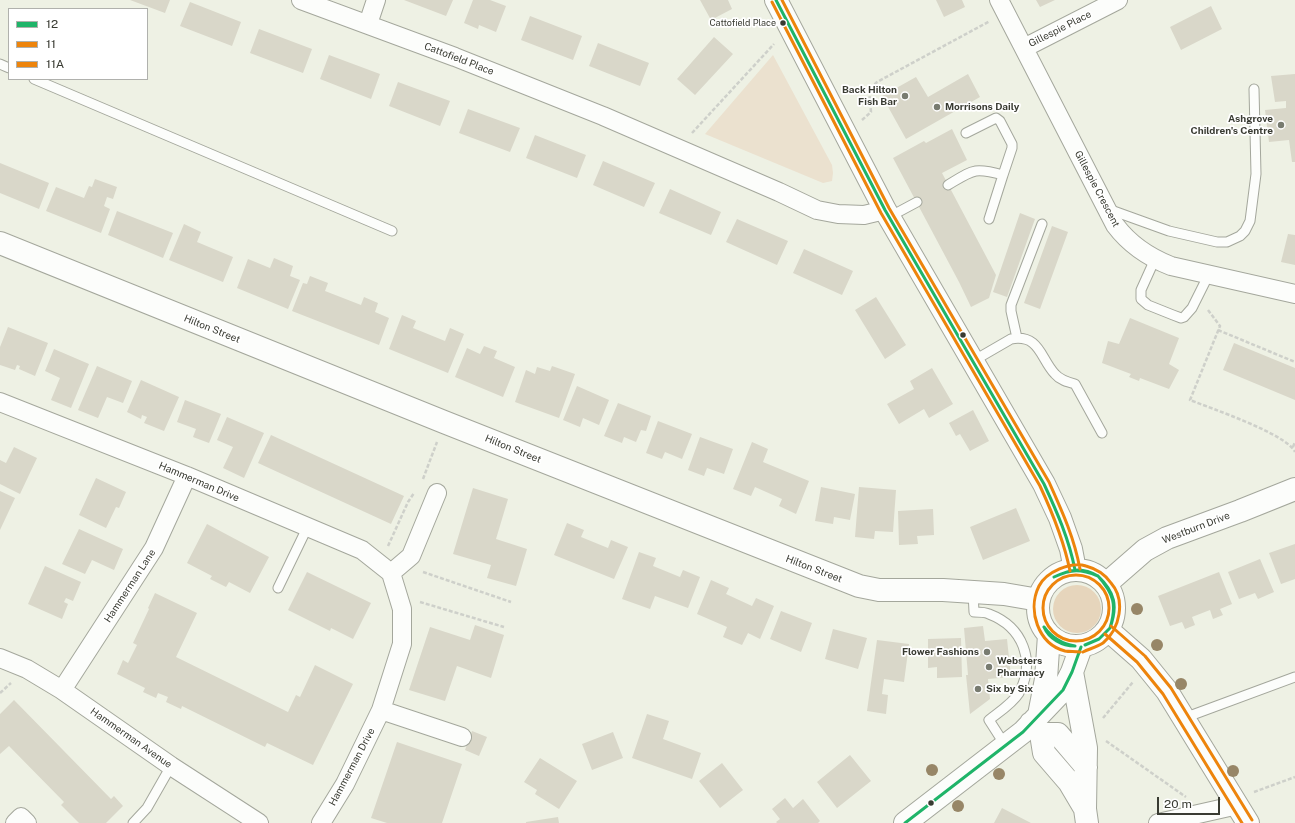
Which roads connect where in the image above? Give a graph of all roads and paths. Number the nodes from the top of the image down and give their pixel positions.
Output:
1 (300, 0) edge
2 (376, 0) edge
3 (776, 0) edge
4 (1118, 0) edge
5 (1003, 6) edge
6 (368, 24) junction
7 (790, 26) junction
8 (1024, 48) junction
9 (36, 80) edge
10 (1254, 89) dead end
11 (966, 133) dead end
12 (845, 134) junction
13 (678, 148) junction
14 (1003, 175) junction
15 (948, 185) dead end
16 (917, 202) dead end
17 (1106, 209) junction
18 (887, 213) junction
19 (989, 219) dead end
20 (1042, 224) dead end
21 (392, 231) dead end
22 (0, 243) edge
23 (1155, 259) junction
24 (1209, 274) junction
25 (1295, 294) edge
26 (1198, 295) junction
27 (1218, 330) junction
28 (1017, 338) junction
29 (973, 361) junction
30 (1295, 362) edge
31 (0, 402) edge
32 (444, 422) junction
33 (1102, 433) dead end
34 (1295, 442) edge
35 (1293, 447) junction
36 (1295, 452) edge
37 (188, 476) junction
38 (422, 483) dead end
39 (1295, 489) edge
40 (417, 490) dead end
41 (437, 493) dead end
42 (307, 528) junction
43 (390, 568) junction
44 (1075, 570) junction
45 (1106, 584) junction
46 (278, 588) dead end
47 (973, 592) junction
48 (398, 595) junction
49 (1039, 600) junction
50 (511, 602) dead end
51 (504, 627) dead end
52 (1108, 630) junction
53 (1049, 635) junction
54 (1081, 647) junction
55 (0, 658) edge
56 (1072, 672) junction
57 (1295, 677) edge
58 (1133, 681) dead end
59 (62, 690) junction
60 (382, 710) junction
61 (1184, 718) junction
62 (1101, 720) dead end
63 (1037, 724) junction
64 (462, 737) dead end
65 (1104, 739) dead end
66 (1005, 745) junction
67 (171, 766) junction
68 (1086, 766) junction
69 (1295, 778) edge
70 (1190, 800) dead end
71 (1243, 814) edge
72 (1086, 816) edge
73 (16, 823) edge
74 (27, 823) edge
75 (133, 823) edge
76 (259, 823) edge
77 (321, 823) edge
78 (904, 823) edge
79 (1158, 823) edge

1 - 6 street, Cattofield Place
2 - 6 street
3 - 7 street
4 - 8 street, Gillespie Place
5 - 8 street, Gillespie Crescent
5 - 12 path
6 - 13 street, Cattofield Place
7 - 12 street
7 - 13 path
8 - 17 street, Gillespie Crescent
9 - 21 lane
10 - 17 lane
11 - 14 lane
12 - 18 street
13 - 18 street, Cattofield Place
14 - 15 lane
14 - 19 lane
16 - 18 lane
17 - 23 street, Gillespie Crescent
18 - 29 street
20 - 28 lane
22 - 32 street, Hilton Street
23 - 24 street, Gillespie Crescent
23 - 26 lane
24 - 25 street, Gillespie Crescent
24 - 26 lane
26 - 27 path
27 - 30 path
27 - 35 path
28 - 29 lane
28 - 33 lane
29 - 44 street
31 - 37 street, Hammerman Drive
32 - 38 path
32 - 47 street, Hilton Street
34 - 35 path
35 - 36 path
37 - 42 street, Hammerman Drive
37 - 59 street, Hammerman Lane
39 - 45 street, Westburn Drive
40 - 43 path
41 - 43 street
42 - 43 street, Hammerman Drive
42 - 46 lane
43 - 48 street, Hammerman Drive
43 - 50 path
44 - 45 street
44 - 49 street
45 - 52 street
47 - 49 street, Hilton Street
47 - 66 lane
48 - 51 path
48 - 60 street, Hammerman Drive
49 - 53 street
52 - 54 street
52 - 61 street
53 - 54 street
53 - 63 street
54 - 56 street
55 - 59 street, Hammerman Avenue
56 - 63 street
56 - 68 street
57 - 61 lane
58 - 62 path
59 - 67 street, Hammerman Avenue
60 - 64 street
60 - 77 street, Hammerman Drive
61 - 71 street
63 - 66 street
63 - 68 street
63 - 72 street
65 - 70 path
66 - 78 street
67 - 75 lane
67 - 76 street, Hammerman Avenue
68 - 72 street
69 - 71 path
71 - 79 street
73 - 74 street

